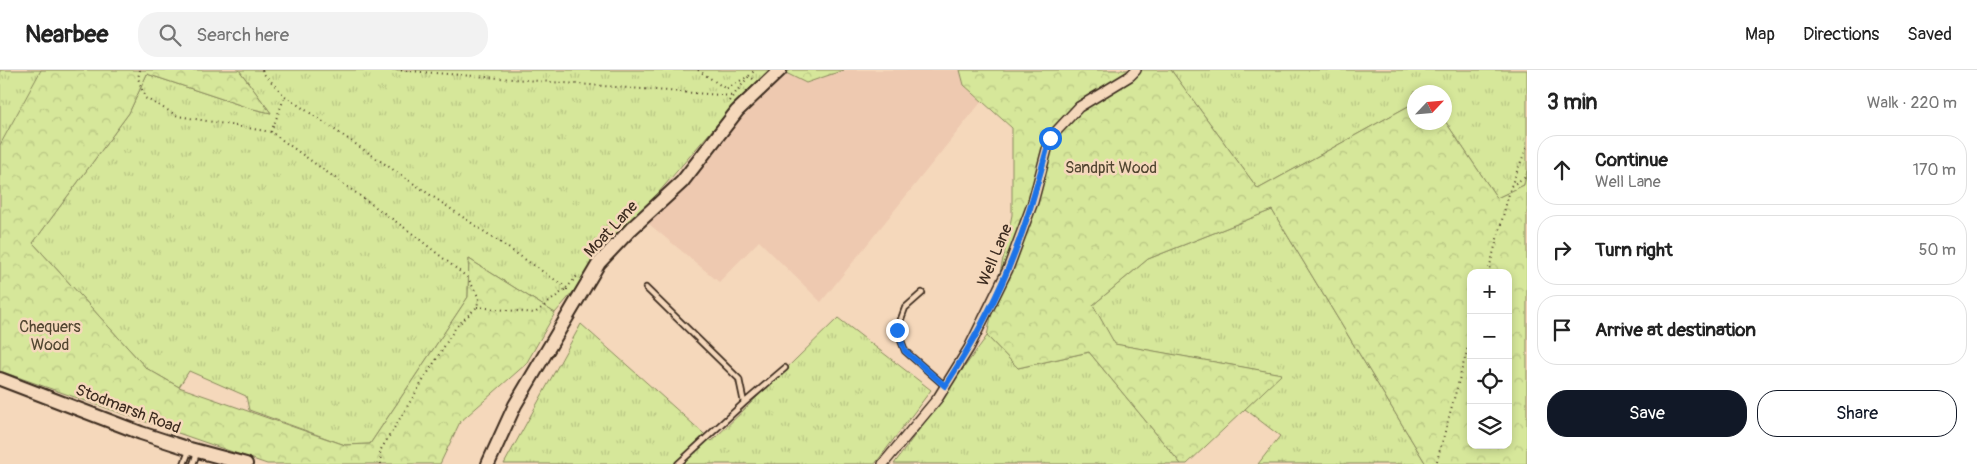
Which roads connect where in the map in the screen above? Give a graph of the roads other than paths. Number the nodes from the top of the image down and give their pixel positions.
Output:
1 (780, 70) edge
2 (1136, 70) edge
3 (646, 288) dead end
4 (922, 293) dead end
5 (785, 368) dead end
6 (0, 379) edge
7 (945, 386) junction
8 (744, 403) junction
9 (193, 450) junction
10 (184, 464) edge
11 (193, 464) edge
12 (246, 464) edge
13 (488, 464) edge
14 (678, 464) edge
15 (883, 464) edge

1 - 13 street, Moat Lane
2 - 7 street, Well Lane
3 - 8 lane
4 - 7 lane
5 - 8 lane
6 - 9 street, Stodmarsh Road
7 - 15 street, Well Lane
8 - 14 lane
9 - 10 lane
9 - 11 lane
9 - 12 street, Stodmarsh Road

